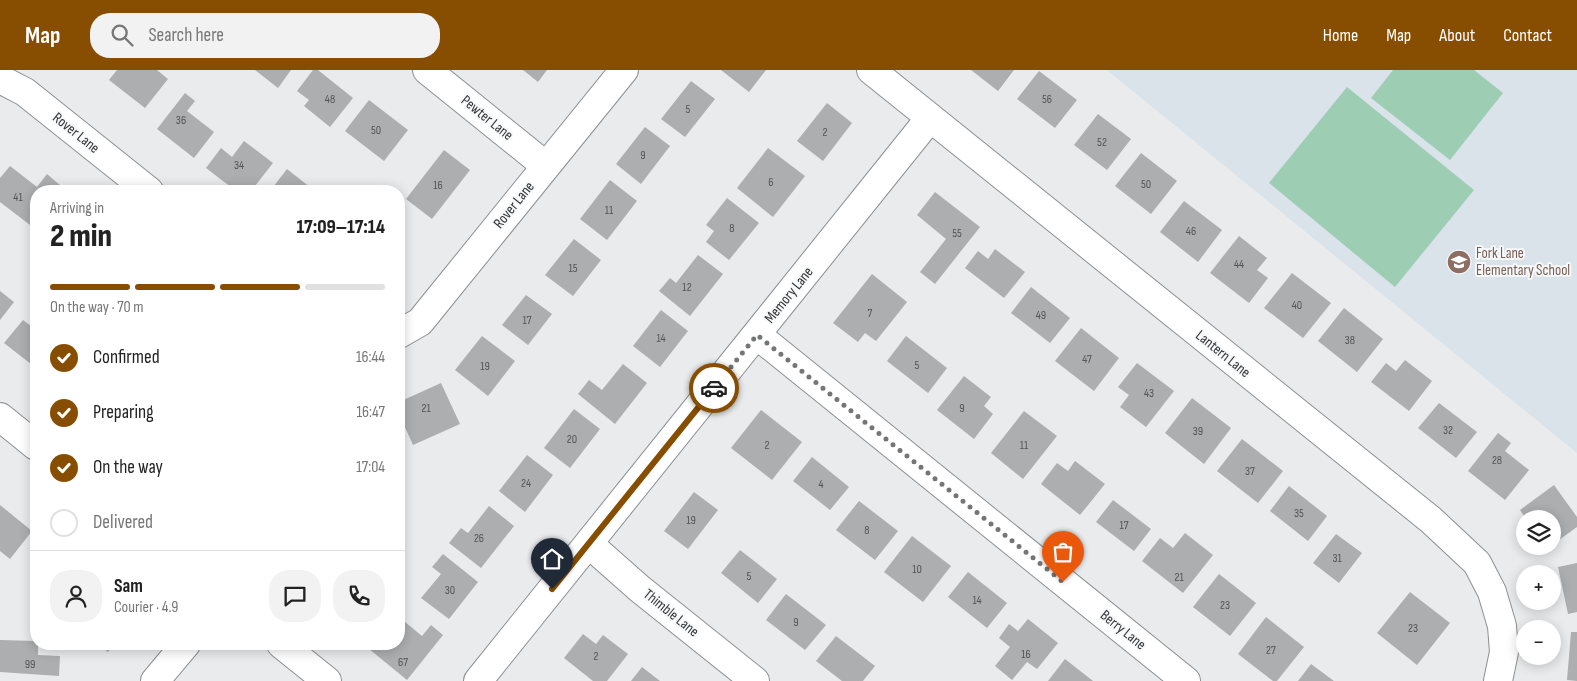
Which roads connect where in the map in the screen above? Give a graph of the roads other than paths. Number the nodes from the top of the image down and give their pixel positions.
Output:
1 (427, 70) edge
2 (624, 70) edge
3 (871, 70) edge
4 (0, 79) edge
5 (930, 118) junction
6 (546, 166) junction
7 (141, 185) edge
8 (405, 331) edge
9 (757, 335) junction
10 (0, 417) edge
11 (30, 441) edge
12 (589, 544) junction
13 (181, 650) edge
14 (288, 650) edge
15 (155, 681) edge
16 (327, 681) edge
17 (478, 681) edge
18 (755, 681) edge
19 (1186, 681) edge
20 (1498, 681) edge

1 - 6 street, Pewter Lane
2 - 6 street, Rover Lane
3 - 5 street, Lantern Lane
4 - 7 street, Rover Lane
5 - 9 street, Memory Lane
5 - 20 street, Lantern Lane
6 - 8 street, Rover Lane
9 - 12 street, Memory Lane
9 - 19 street, Berry Lane
10 - 11 street
12 - 17 street, Memory Lane
12 - 18 street, Thimble Lane
13 - 15 street
14 - 16 street

